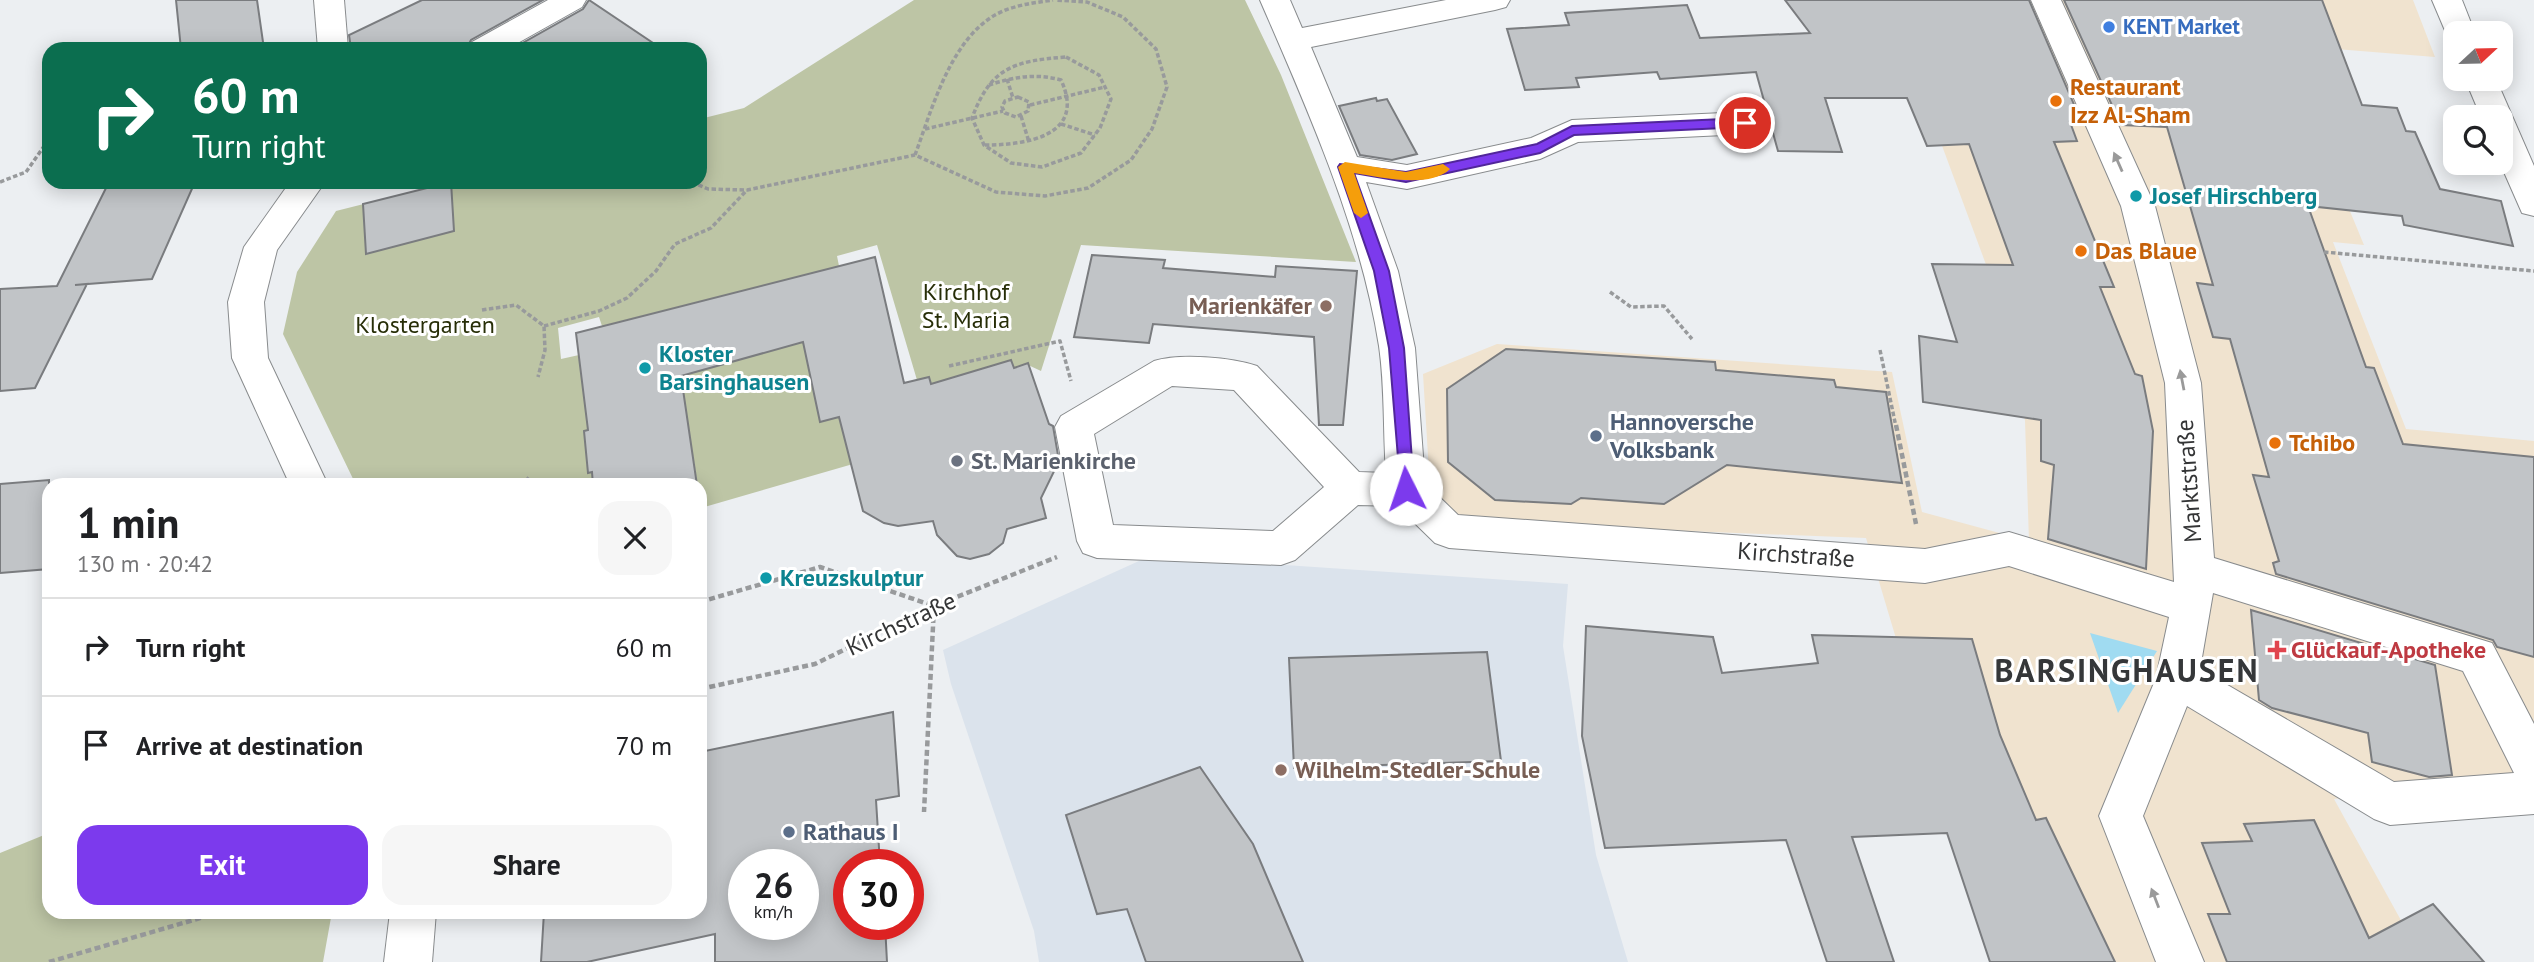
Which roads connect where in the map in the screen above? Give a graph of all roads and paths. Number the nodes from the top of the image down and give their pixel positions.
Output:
1 (328, 0) edge
2 (571, 0) edge
3 (1054, 0) edge
4 (1275, 0) edge
5 (1495, 0) edge
6 (2046, 0) edge
7 (2447, 0) edge
8 (1423, 8) edge
9 (2455, 21) edge
10 (1293, 40) junction
11 (332, 42) edge
12 (496, 42) edge
13 (1007, 79) junction
14 (986, 86) junction
15 (1105, 87) junction
16 (1070, 95) junction
17 (1013, 98) junction
18 (1030, 105) junction
19 (1003, 111) junction
20 (1021, 116) junction
21 (972, 118) junction
22 (1745, 123) dead end
23 (1061, 124) junction
24 (924, 130) junction
25 (1095, 135) junction
26 (1029, 142) junction
27 (984, 145) junction
28 (42, 149) edge
29 (915, 155) junction
30 (2513, 155) edge
31 (1345, 167) junction
32 (0, 182) edge
33 (303, 189) edge
34 (706, 189) edge
35 (747, 190) junction
36 (2534, 204) edge
37 (2324, 252) dead end
38 (2534, 271) edge
39 (1610, 292) dead end
40 (482, 310) dead end
41 (544, 327) junction
42 (1692, 340) dead end
43 (1880, 350) dead end
44 (949, 366) dead end
45 (538, 377) dead end
46 (1083, 422) junction
47 (306, 478) edge
48 (1350, 488) junction
49 (1406, 489) junction
50 (1097, 541) junction
51 (1925, 565) junction
52 (2194, 588) junction
53 (707, 600) edge
54 (934, 607) junction
55 (2177, 678) junction
56 (707, 687) edge
57 (2534, 768) edge
58 (2534, 793) edge
59 (924, 812) dead end
60 (197, 919) edge
61 (412, 919) edge
62 (49, 962) edge
63 (408, 962) edge
64 (2180, 962) edge

1 - 11 street
2 - 12 street
3 - 24 path
3 - 29 path
4 - 10 street
5 - 8 street
52 -> 6 street, Marktstraße
7 - 9 street
8 - 10 street
10 - 31 street
13 - 14 path
13 - 16 path
13 - 17 path
14 - 15 path
14 - 21 path
15 - 16 path
15 - 25 path
16 - 18 path
16 - 23 path
17 - 18 path
17 - 19 path
18 - 20 path
19 - 20 path
19 - 21 path
20 - 26 path
21 - 24 path
21 - 27 path
22 - 31 street
23 - 25 path
23 - 26 path
24 - 29 path
25 - 27 path
26 - 27 path
28 - 32 path
29 - 35 path
30 - 36 street
31 - 49 street
33 - 47 street
34 - 35 path
35 - 41 path
37 - 38 path
39 - 42 path
40 - 41 path
41 - 45 path
43 - 51 path
44 - 46 path
46 - 48 street
46 - 50 street
48 - 49 street
48 - 50 street
49 - 51 street, Kirchstraße
50 - 54 path, Kirchstraße
51 - 52 street, Kirchstraße
52 - 55 street, Marktstraße
52 - 57 street, Kirchstraße
53 - 54 path
54 - 56 path, Kirchstraße
54 - 59 path
55 - 58 street
64 -> 55 street, Marktstraße
60 - 62 path
61 - 63 street

